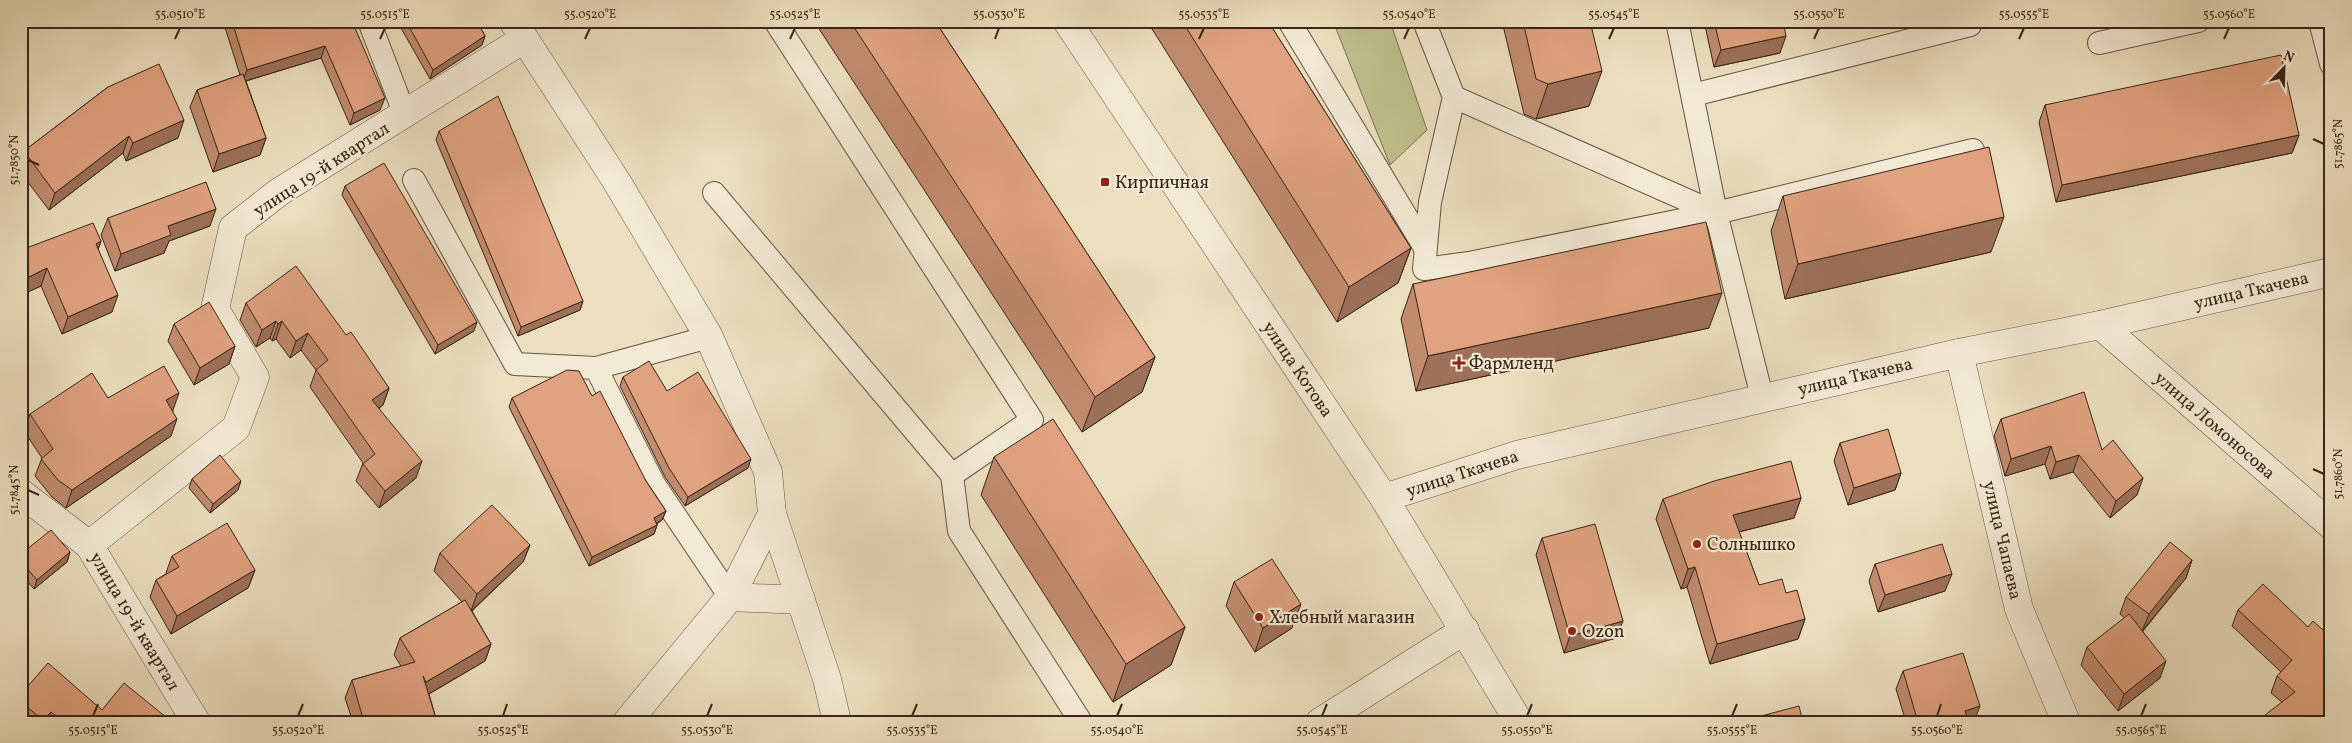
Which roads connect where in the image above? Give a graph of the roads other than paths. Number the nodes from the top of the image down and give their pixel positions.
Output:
1 (369, 21) edge
2 (775, 21) edge
3 (1067, 21) edge
4 (1288, 21) edge
5 (1424, 21) edge
6 (1677, 21) edge
7 (2198, 21) edge
8 (2320, 21) edge
9 (1970, 25) dead end
10 (518, 30) edge
11 (2099, 43) dead end
12 (2331, 64) edge
13 (1693, 95) junction
14 (1454, 96) junction
15 (405, 115) junction
16 (1973, 150) edge
17 (414, 180) dead end
18 (714, 193) dead end
19 (1716, 213) junction
20 (1425, 248) junction
21 (2331, 272) edge
22 (2100, 325) junction
23 (709, 337) junction
24 (1959, 352) junction
25 (596, 368) junction
26 (1762, 397) junction
27 (952, 475) junction
28 (21, 493) edge
29 (1384, 498) junction
30 (772, 514) junction
31 (2331, 525) edge
32 (89, 545) junction
33 (730, 597) junction
34 (801, 600) junction
35 (1465, 630) junction
36 (196, 722) edge
37 (628, 722) edge
38 (837, 722) edge
39 (1081, 722) edge
40 (1320, 722) edge
41 (1519, 722) edge
42 (2066, 722) edge

1 - 15 lane
2 - 27 lane
3 - 29 street, улица Котова
4 - 20 lane
5 - 14 lane
6 - 13 lane
7 - 11 lane
8 - 12 lane
9 - 13 lane
10 - 15 street, улица 19-й квартал
10 - 23 street
13 - 19 lane
14 - 19 lane
14 - 20 lane
15 - 32 street, улица 19-й квартал
16 - 19 lane
17 - 25 lane
18 - 27 lane
19 - 20 lane
19 - 26 lane
21 - 22 street, улица Ткачева
22 - 24 street, улица Ткачева
22 - 31 street, улица Ломоносова
23 - 25 lane
23 - 30 street
24 - 26 street, улица Ткачева
24 - 42 street, улица Чапаева
25 - 33 lane
26 - 29 street, улица Ткачева
27 - 39 lane
28 - 32 street, улица 19-й квартал
29 - 35 street, улица Котова
30 - 33 street
30 - 34 street
32 - 36 street, улица 19-й квартал
33 - 34 street
33 - 37 street
34 - 38 street
35 - 40 street
35 - 41 street, улица Котова

